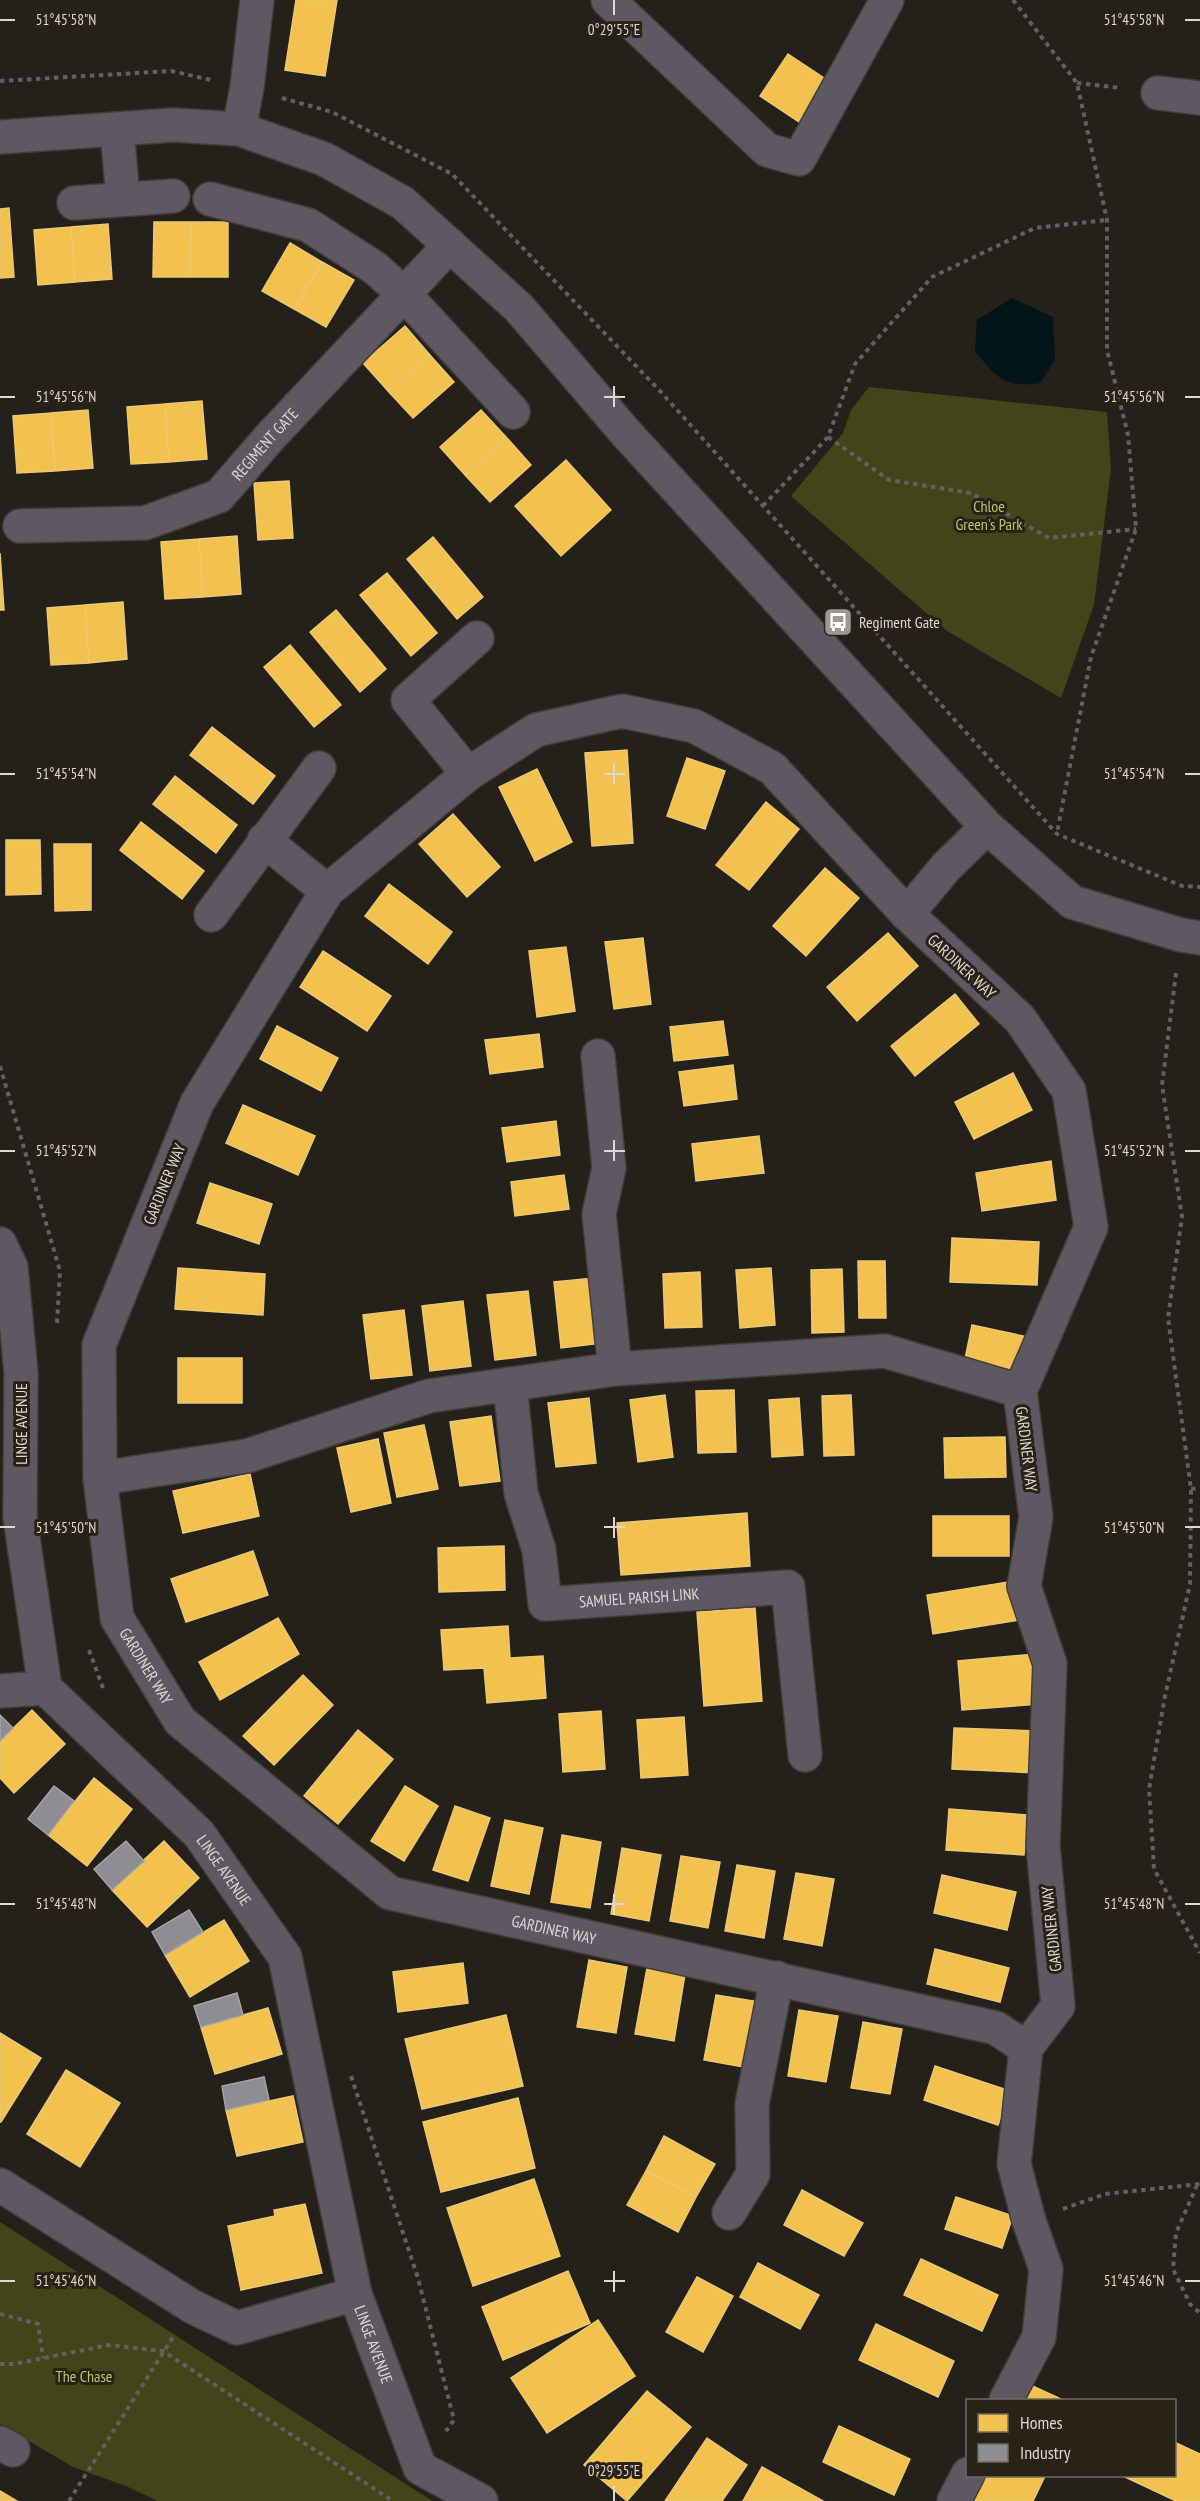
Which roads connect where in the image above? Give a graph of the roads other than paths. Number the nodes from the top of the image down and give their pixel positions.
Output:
1 (257, 0) edge
2 (608, 0) edge
3 (887, 0) edge
4 (1158, 93) road end
5 (1200, 98) edge
6 (117, 129) junction
7 (239, 129) junction
8 (0, 137) edge
9 (173, 196) dead end
10 (123, 199) junction
11 (210, 199) dead end
12 (74, 203) dead end
13 (450, 245) junction
14 (404, 294) junction
15 (513, 412) dead end
16 (20, 526) dead end
17 (477, 638) dead end
18 (319, 768) dead end
19 (468, 774) junction
20 (987, 827) junction
21 (264, 840) junction
22 (327, 891) junction
23 (907, 914) junction
24 (211, 915) dead end
25 (1190, 936) edge
26 (598, 1056) dead end
27 (0, 1244) edge
28 (615, 1369) junction
29 (510, 1383) junction
30 (1020, 1391) junction
31 (100, 1478) junction
32 (45, 1688) junction
33 (0, 1691) edge
34 (805, 1755) dead end
35 (777, 1978) junction
36 (1026, 2048) junction
37 (0, 2185) edge
38 (729, 2213) dead end
39 (355, 2294) junction
40 (1007, 2399) edge
41 (966, 2477) edge
42 (481, 2501) edge
43 (954, 2501) edge

1 - 7 street
2 - 3 street
4 - 5 street
6 - 7 street
6 - 8 street
6 - 10 street
7 - 13 street
9 - 10 street
10 - 12 street
11 - 14 street
13 - 14 street, REGIMENT GATE
13 - 20 street
14 - 15 street
14 - 16 street, REGIMENT GATE
17 - 19 street
18 - 21 street
19 - 22 street, GARDINER WAY
19 - 23 street, GARDINER WAY
20 - 23 street
20 - 25 street
21 - 22 street
21 - 24 street
22 - 31 street, GARDINER WAY
23 - 30 street, GARDINER WAY
26 - 28 street
27 - 32 street, LINGE AVENUE
28 - 29 street
28 - 30 street
29 - 31 street
29 - 34 street, SAMUEL PARISH LINK
30 - 36 street, GARDINER WAY
31 - 35 street, GARDINER WAY
32 - 33 street
32 - 39 street, LINGE AVENUE
35 - 36 street, GARDINER WAY
35 - 38 street
36 - 40 street
37 - 39 street
39 - 42 street, LINGE AVENUE
41 - 43 street

